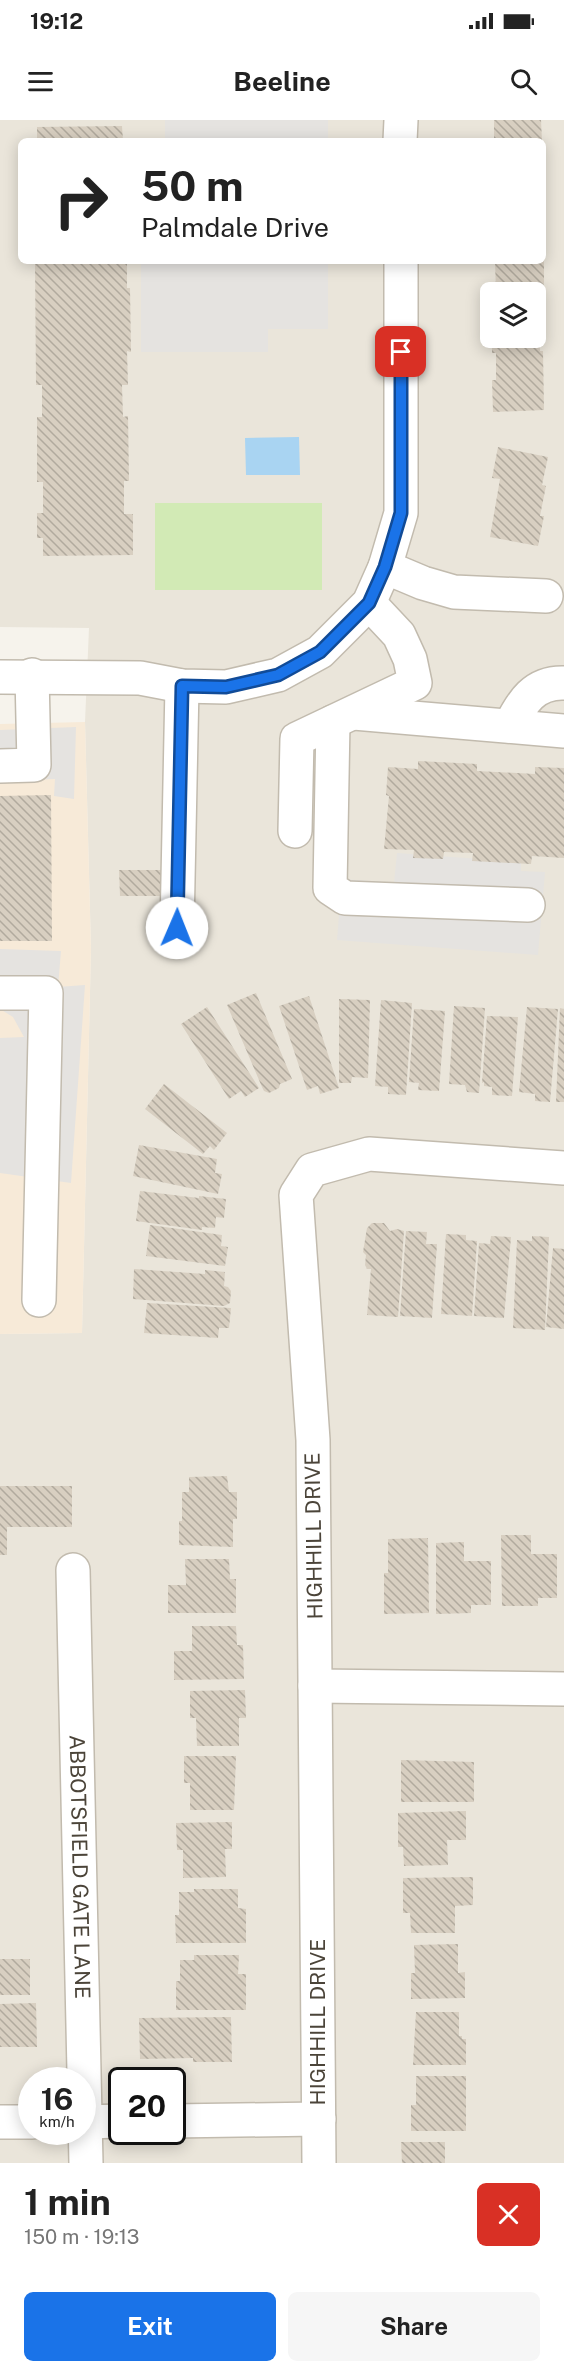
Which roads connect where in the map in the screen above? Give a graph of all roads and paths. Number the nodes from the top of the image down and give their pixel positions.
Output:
1 (401, 120) edge
2 (400, 138) edge
3 (400, 264) edge
4 (385, 567) junction
5 (546, 596) dead end
6 (369, 603) junction
7 (32, 675) junction
8 (0, 677) edge
9 (564, 683) edge
10 (182, 686) junction
11 (343, 717) junction
12 (510, 726) junction
13 (564, 731) edge
14 (0, 765) edge
15 (295, 831) dead end
16 (528, 905) dead end
17 (177, 928) dead end
18 (0, 993) edge
19 (564, 1168) edge
20 (39, 1300) dead end
21 (73, 1570) dead end
22 (315, 1686) junction
23 (564, 1689) edge
24 (83, 2067) edge
25 (319, 2120) junction
26 (186, 2121) edge
27 (0, 2122) edge
28 (18, 2122) edge
29 (85, 2145) edge
30 (86, 2163) edge
31 (319, 2163) edge

1 - 2 street
3 - 4 street
4 - 5 street
4 - 6 street
6 - 10 street
6 - 11 street
7 - 8 street
7 - 10 street
7 - 14 street
9 - 12 street
10 - 17 street
11 - 12 street
11 - 15 street
11 - 16 street
12 - 13 street
18 - 20 street
19 - 22 street, HIGHHILL DRIVE
21 - 24 street, ABBOTSFIELD GATE LANE
22 - 23 street
22 - 25 street, HIGHHILL DRIVE
25 - 26 street
25 - 31 street, HIGHHILL DRIVE
27 - 28 street
29 - 30 street, ABBOTSFIELD GATE LANE

